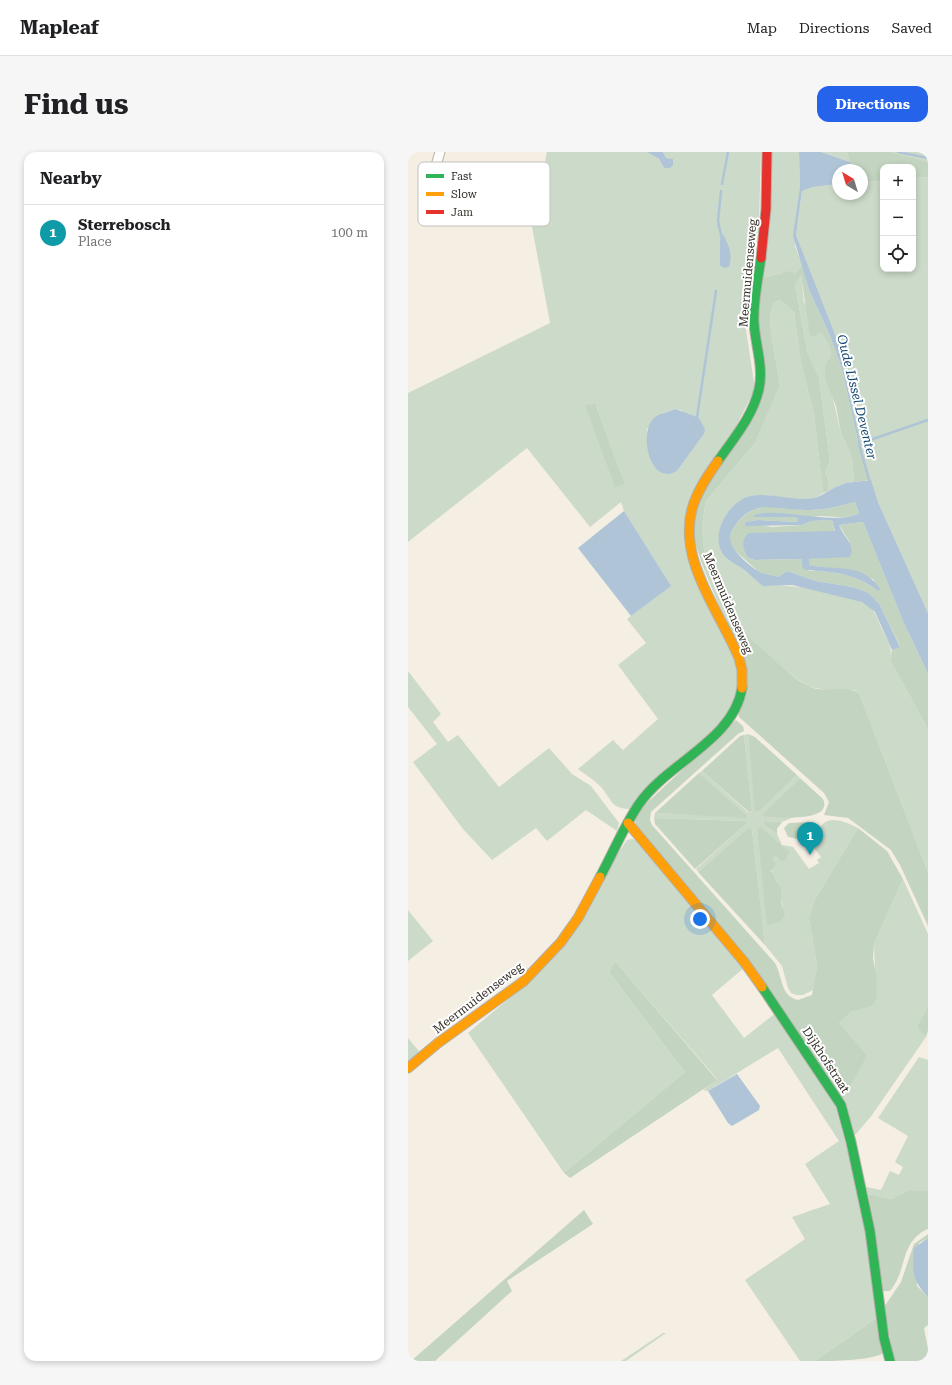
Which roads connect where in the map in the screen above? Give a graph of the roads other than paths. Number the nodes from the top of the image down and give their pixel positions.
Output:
1 (440, 152) edge
2 (768, 152) edge
3 (437, 162) dead end
4 (628, 824) junction
5 (408, 1068) edge
6 (890, 1361) edge

1 - 3 street
2 - 4 street, Meermuidenseweg
4 - 5 street, Meermuidenseweg
4 - 6 street, Dijkhofstraat

